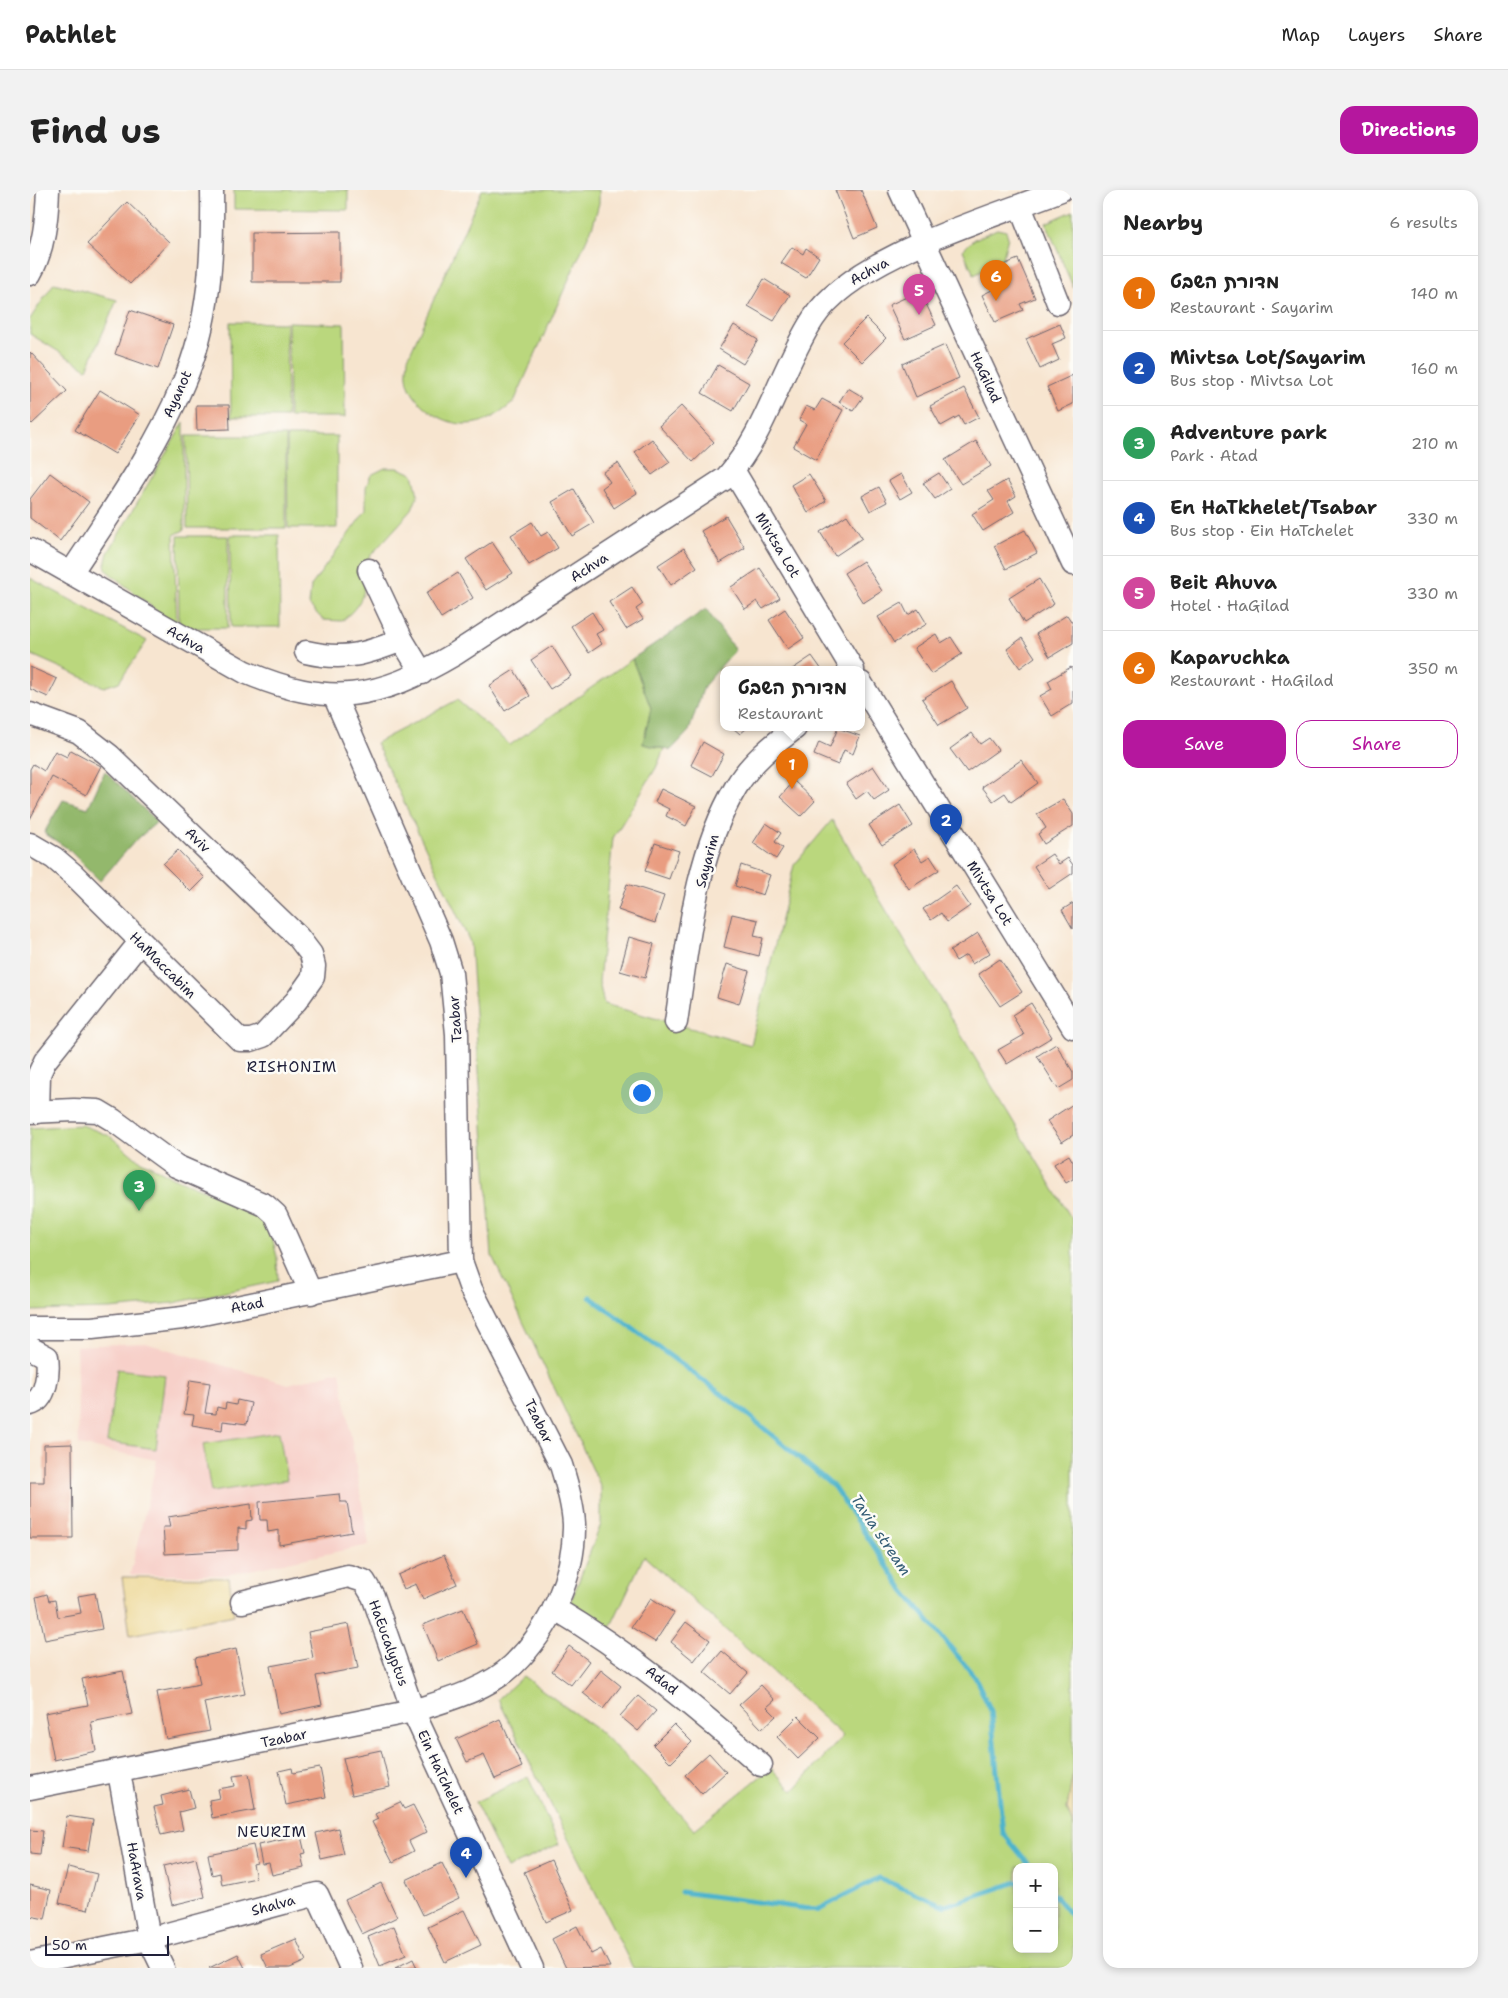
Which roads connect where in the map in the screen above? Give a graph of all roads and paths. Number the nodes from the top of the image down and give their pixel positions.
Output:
1 (48, 190) edge
2 (212, 190) edge
3 (900, 190) edge
4 (1061, 190) edge
5 (1020, 206) junction
6 (924, 242) junction
7 (30, 274) edge
8 (1058, 302) dead end
9 (733, 470) junction
10 (30, 550) edge
11 (1073, 564) edge
12 (368, 570) dead end
13 (70, 573) junction
14 (402, 640) junction
15 (306, 652) dead end
16 (851, 666) edge
17 (422, 673) junction
18 (865, 689) edge
19 (334, 695) junction
20 (30, 714) edge
21 (791, 731) edge
22 (30, 844) edge
23 (140, 942) junction
24 (296, 1001) joint
25 (676, 1022) dead end
26 (1073, 1027) edge
27 (34, 1112) edge
28 (461, 1261) junction
29 (311, 1293) junction
30 (30, 1328) edge
31 (30, 1348) edge
32 (30, 1404) edge
33 (242, 1602) dead end
34 (554, 1608) junction
35 (413, 1711) junction
36 (761, 1765) dead end
37 (119, 1772) junction
38 (30, 1788) edge
39 (150, 1939) junction
40 (30, 1963) edge
41 (163, 1968) edge
42 (351, 1968) edge
43 (532, 1968) edge

1 - 7 street
2 - 13 street, Ayanot
3 - 6 street, HaGilad
4 - 5 street, Achva
5 - 6 street, Achva
5 - 8 street
6 - 9 street, Achva
6 - 11 street, HaGilad
9 - 16 street, Mivtsa Lot
9 - 17 street, Achva
10 - 13 street, Achva
12 - 14 street
13 - 19 street, Achva
14 - 15 street
14 - 17 street
17 - 19 street, Achva
18 - 26 street, Mivtsa Lot
19 - 28 street, Tzabar
20 - 24 street, Aviv
21 - 25 street, Sayarim
22 - 23 street, HaMaccabim
23 - 24 street, HaMaccabim
23 - 27 street
27 - 29 street
28 - 29 street, Atad
28 - 34 street, Tzabar
29 - 30 street, Atad
31 - 32 street
33 - 35 street, HaEucalyptus
34 - 35 street, Tzabar
34 - 36 street, Adad
35 - 37 street, Tzabar
35 - 43 street, Ein HaTchelet
37 - 38 street, Tzabar
37 - 39 street, HaArava
39 - 40 street
39 - 41 street, HaArava
39 - 42 street, Shalva

